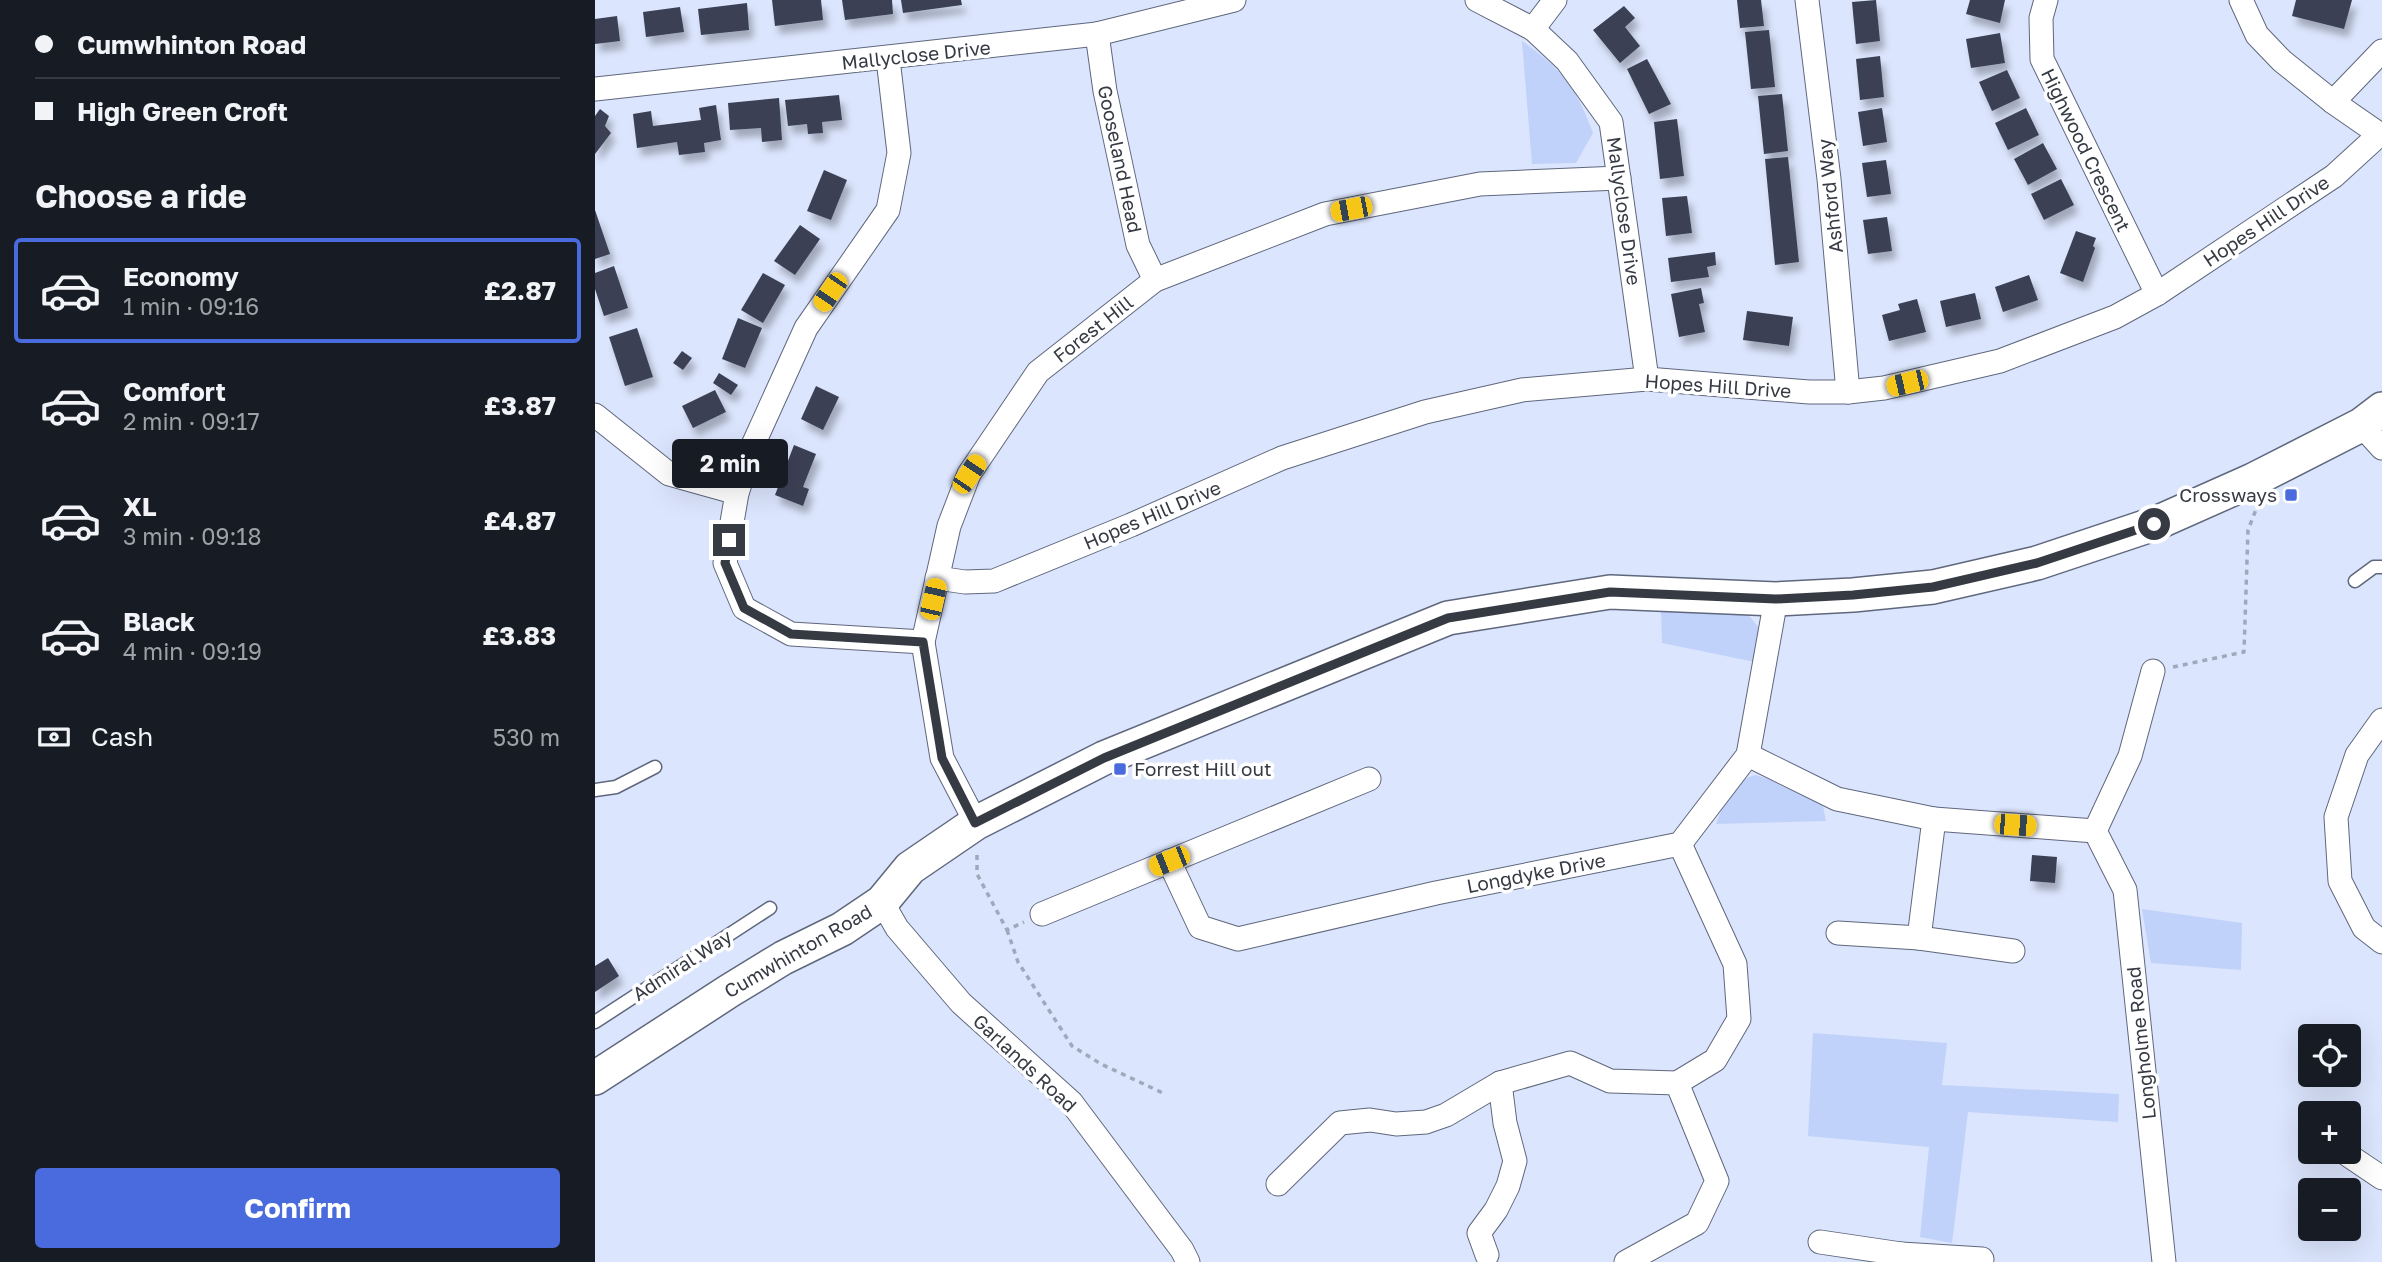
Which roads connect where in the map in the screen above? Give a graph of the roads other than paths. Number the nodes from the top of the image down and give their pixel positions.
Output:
1 (1234, 0) edge
2 (1477, 0) edge
3 (1555, 0) edge
4 (1807, 0) edge
5 (2046, 0) edge
6 (2241, 0) edge
7 (1533, 29) junction
8 (1097, 34) junction
9 (2382, 51) edge
10 (888, 59) junction
11 (595, 89) edge
12 (2333, 102) junction
13 (2381, 135) edge
14 (1619, 177) junction
15 (1155, 280) junction
16 (2157, 294) junction
17 (1647, 379) junction
18 (1848, 392) junction
19 (595, 415) edge
20 (2375, 428) edge
21 (737, 493) junction
22 (2382, 567) edge
23 (937, 578) junction
24 (2355, 581) dead end
25 (1776, 599) junction
26 (923, 642) junction
27 (2153, 671) road end
28 (2382, 720) edge
29 (1748, 755) junction
30 (655, 766) dead end
31 (1369, 779) dead end
32 (595, 790) edge
33 (1934, 819) junction
34 (975, 823) junction
35 (2095, 831) junction
36 (1680, 844) junction
37 (1169, 861) junction
38 (882, 902) junction
39 (770, 908) dead end
40 (1042, 914) road end
41 (1838, 933) dead end
42 (1919, 937) junction
43 (2382, 942) edge
44 (2013, 951) dead end
45 (595, 1022) edge
46 (598, 1068) edge
47 (1500, 1083) junction
48 (1677, 1083) junction
49 (2361, 1164) edge
50 (2382, 1178) edge
51 (1278, 1184) dead end
52 (1820, 1242) dead end
53 (1487, 1255) dead end
54 (1659, 1255) edge
55 (1901, 1258) edge
56 (1982, 1259) dead end
57 (1188, 1262) edge
58 (1626, 1262) edge
59 (2164, 1262) edge

1 - 8 street, Mallyclose Drive
2 - 7 street, Mallyclose Drive
3 - 7 street
4 - 18 street, Ashford Way
5 - 16 street, Highwood Crescent
6 - 12 street
7 - 14 street, Mallyclose Drive
8 - 10 street, Mallyclose Drive
8 - 15 street, Gooseland Head
9 - 12 street
10 - 11 street, Mallyclose Drive
10 - 21 street
12 - 13 street, Hopes Hill Drive
13 - 16 street, Hopes Hill Drive
14 - 15 street, Forest Hill
14 - 17 street, Mallyclose Drive
15 - 23 street, Forest Hill
16 - 18 street, Hopes Hill Drive
17 - 18 street, Hopes Hill Drive
17 - 23 street, Hopes Hill Drive
19 - 21 street
20 - 25 street, Cumwhinton Road
21 - 26 street
22 - 24 lane
23 - 26 street, Forest Hill
25 - 29 street
25 - 34 street, Cumwhinton Road
26 - 34 street, Forest Hill
27 - 35 street
28 - 43 street
29 - 33 street
29 - 36 street
30 - 32 lane
31 - 37 street
33 - 35 street
33 - 42 street
34 - 38 street, Cumwhinton Road
35 - 59 street, Longholme Road
36 - 37 street, Longdyke Drive
36 - 48 street
37 - 40 street
38 - 46 street, Cumwhinton Road
38 - 57 street, Garlands Road
39 - 45 lane, Admiral Way
41 - 42 street
42 - 44 street
47 - 48 street
47 - 51 street
47 - 53 street
48 - 54 street
49 - 50 street
52 - 55 street
54 - 58 street
55 - 56 street

